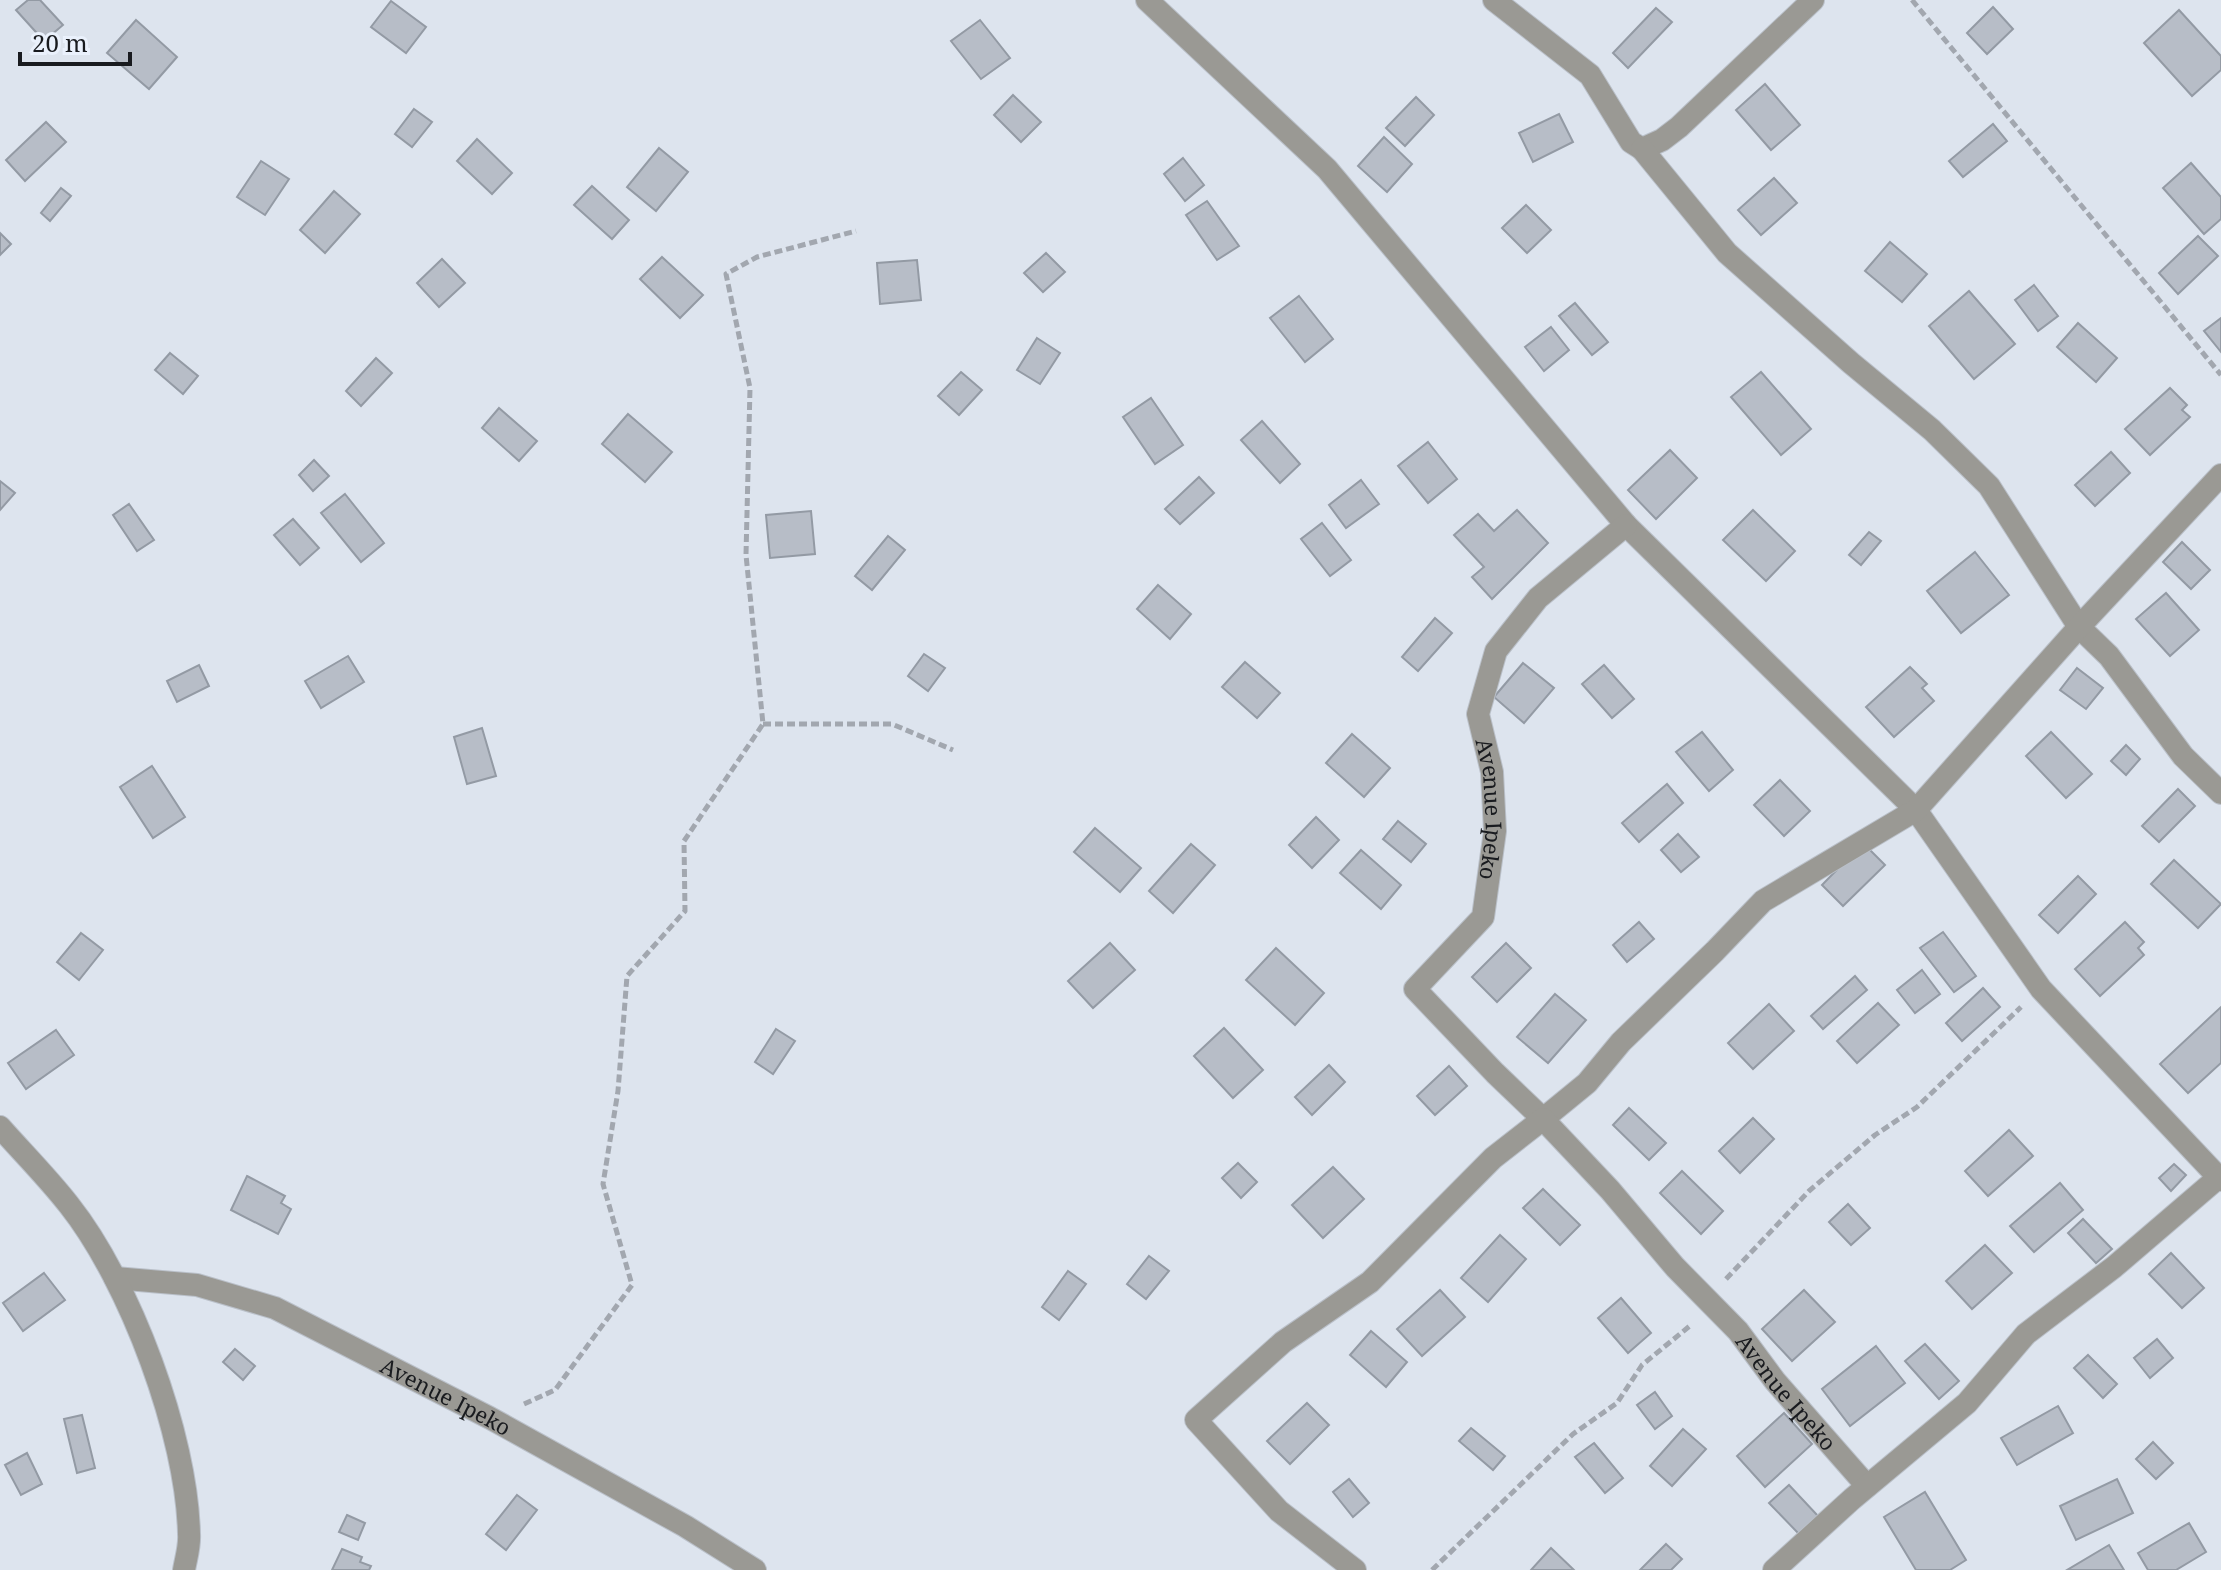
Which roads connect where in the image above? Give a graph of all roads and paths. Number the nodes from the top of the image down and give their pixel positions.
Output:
1 (1147, 0) edge
2 (1494, 0) edge
3 (1813, 0) edge
4 (1912, 0) edge
5 (1642, 149) junction
6 (856, 231) dead end
7 (2221, 375) edge
8 (2221, 475) edge
9 (1626, 525) junction
10 (2079, 627) junction
11 (763, 724) junction
12 (953, 750) dead end
13 (2221, 793) edge
14 (1916, 810) junction
15 (2041, 989) junction
16 (1543, 1119) junction
17 (0, 1127) edge
18 (2220, 1178) edge
19 (115, 1278) junction
20 (1707, 1299) junction
21 (490, 1418) junction
22 (1867, 1486) junction
23 (184, 1570) edge
24 (755, 1570) edge
25 (1355, 1570) edge
26 (1432, 1570) edge
27 (1774, 1570) edge

1 - 9 street
2 - 5 street
3 - 5 street
4 - 7 path
5 - 10 street
6 - 11 path
8 - 10 street
9 - 14 street
9 - 16 street, Avenue Ipeko
10 - 13 street
10 - 14 street
11 - 12 path
11 - 21 path
14 - 15 street
14 - 16 street
15 - 18 street
15 - 20 path
16 - 20 street, Avenue Ipeko
16 - 25 street
17 - 19 street
18 - 22 street
19 - 21 street, Avenue Ipeko
19 - 23 street
20 - 22 street, Avenue Ipeko
20 - 26 path
21 - 24 street, Avenue Ipeko
22 - 27 street

